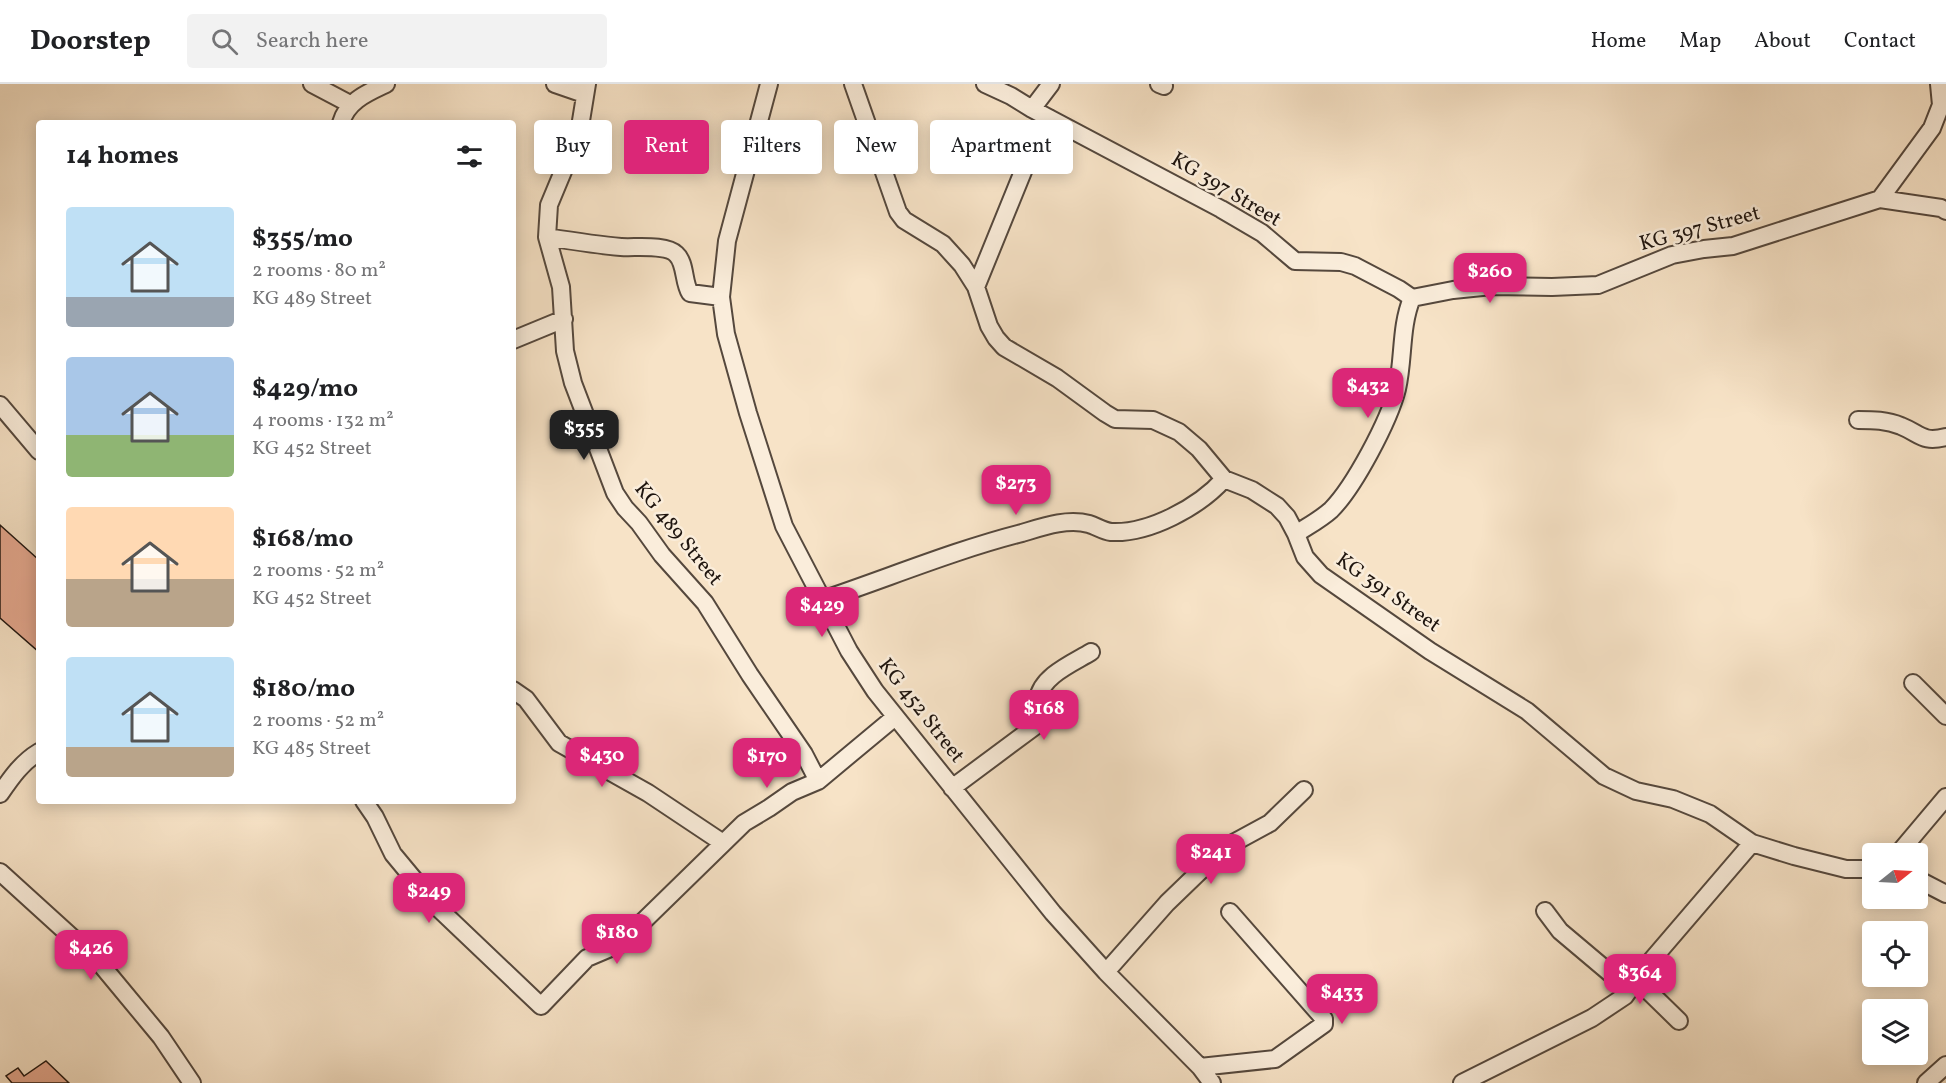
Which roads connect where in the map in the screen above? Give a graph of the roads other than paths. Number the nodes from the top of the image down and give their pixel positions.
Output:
1 (312, 84) edge
2 (386, 84) edge
3 (555, 84) edge
4 (763, 84) edge
5 (769, 84) edge
6 (852, 84) edge
7 (985, 84) edge
8 (1051, 84) edge
9 (1939, 84) edge
10 (586, 89) edge
11 (350, 104) junction
12 (1032, 109) junction
13 (1049, 118) junction
14 (342, 120) edge
15 (1880, 199) junction
16 (1946, 211) edge
17 (547, 237) junction
18 (976, 287) junction
19 (721, 297) junction
20 (1412, 298) junction
21 (564, 319) junction
22 (516, 339) edge
23 (0, 405) edge
24 (1858, 420) dead end
25 (1946, 437) edge
26 (36, 447) edge
27 (1224, 479) junction
28 (1296, 534) junction
29 (822, 600) junction
30 (1091, 652) dead end
31 (1913, 683) dead end
32 (516, 692) edge
33 (1946, 716) edge
34 (896, 717) junction
35 (36, 754) edge
36 (818, 781) junction
37 (952, 788) junction
38 (1305, 790) dead end
39 (0, 794) edge
40 (1946, 797) edge
41 (366, 804) edge
42 (723, 843) junction
43 (1752, 843) junction
44 (1907, 843) edge
45 (1862, 869) edge
46 (0, 872) edge
47 (1928, 885) edge
48 (1946, 894) edge
49 (1545, 911) dead end
50 (1230, 912) dead end
51 (1106, 972) junction
52 (1633, 985) junction
53 (1679, 1021) dead end
54 (1946, 1065) edge
55 (1200, 1067) junction
56 (192, 1083) edge
57 (1212, 1083) edge
58 (1461, 1083) edge
59 (1926, 1083) edge

1 - 11 street
2 - 11 street
3 - 10 street
4 - 5 street
5 - 19 street, KG 452 Street
6 - 18 street, KG 391 Street
7 - 12 street, KG 397 Street
8 - 12 street
9 - 15 street
10 - 17 street, KG 489 Street
11 - 14 street
12 - 13 street, KG 397 Street
13 - 18 street
13 - 20 street, KG 397 Street
15 - 16 street
15 - 20 street, KG 397 Street
17 - 19 street
17 - 21 street, KG 489 Street
18 - 27 street, KG 391 Street
19 - 29 street, KG 452 Street
20 - 28 street
21 - 22 street
21 - 36 street, KG 489 Street
23 - 26 street
24 - 25 street
27 - 28 street, KG 391 Street
27 - 29 street
28 - 43 street, KG 391 Street
29 - 34 street, KG 452 Street
30 - 37 street
31 - 33 street
32 - 42 street
34 - 36 street
34 - 37 street, KG 452 Street
35 - 39 street
36 - 42 street
37 - 51 street, KG 452 Street
38 - 51 street
40 - 44 street
41 - 42 street
43 - 45 street, KG 391 Street
43 - 52 street
46 - 56 street
47 - 48 street
49 - 52 street
50 - 55 street
51 - 55 street, KG 452 Street
52 - 53 street
52 - 58 street
54 - 59 street
55 - 57 street, KG 452 Street

